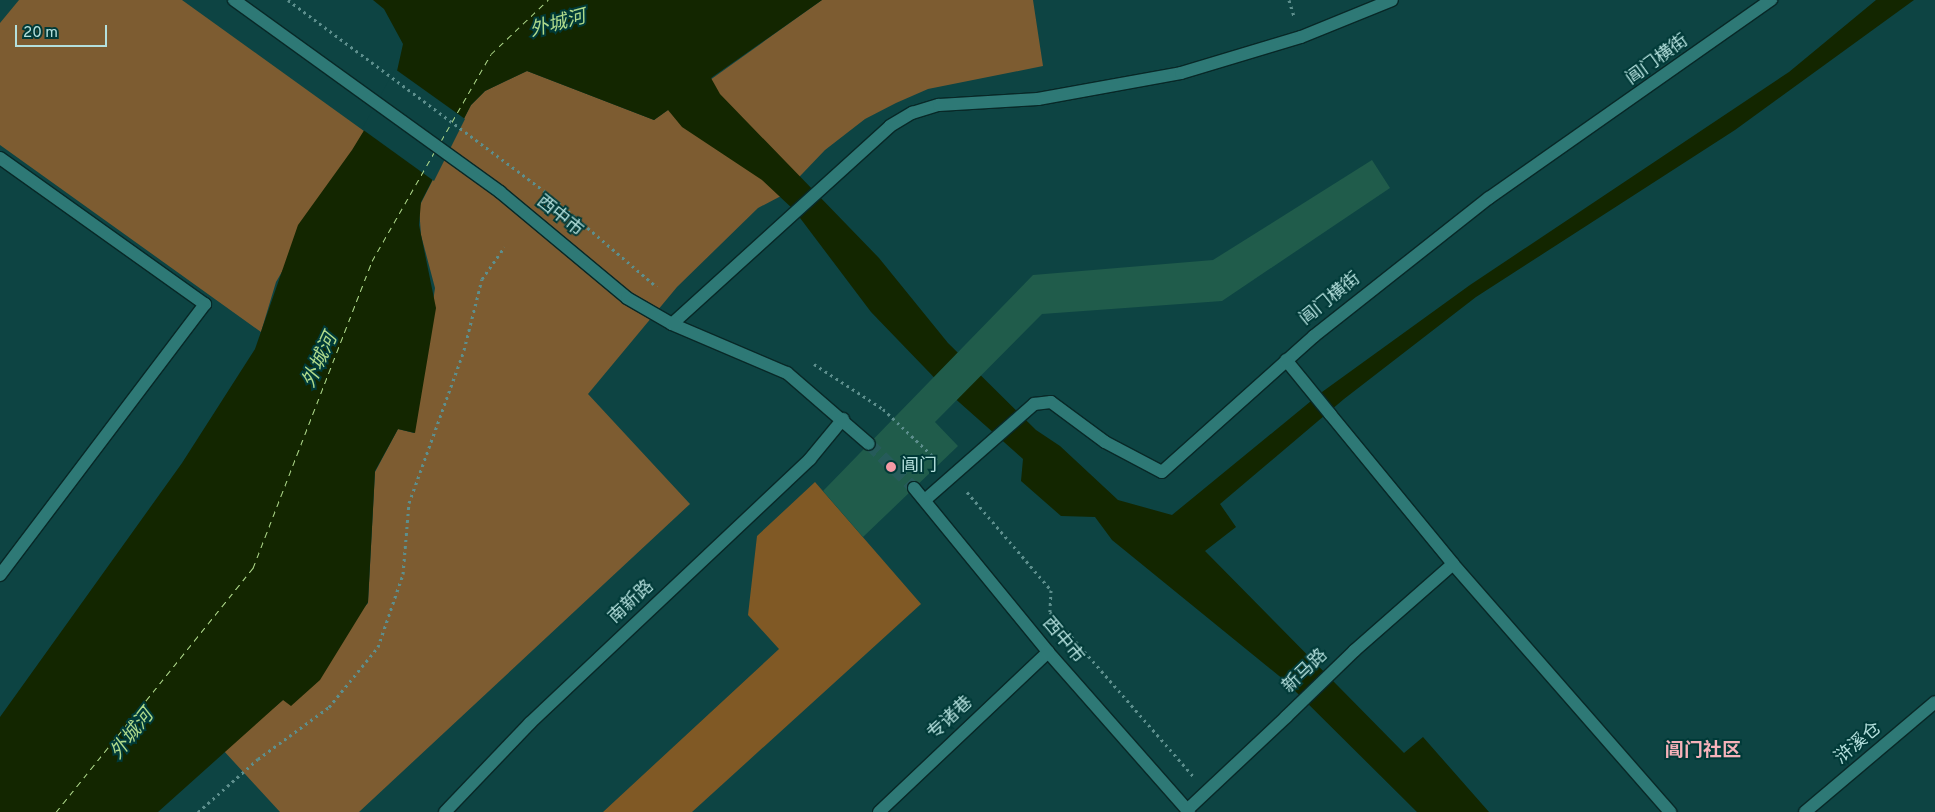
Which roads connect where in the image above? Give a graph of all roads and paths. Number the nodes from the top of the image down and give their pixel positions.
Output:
1 (234, 0) edge
2 (288, 0) edge
3 (1392, 0) edge
4 (1771, 0) edge
5 (0, 158) edge
6 (514, 169) dead end
7 (504, 247) dead end
8 (672, 324) junction
9 (1286, 360) junction
10 (843, 419) junction
11 (869, 444) tunnel mouth
12 (914, 488) tunnel mouth
13 (926, 499) junction
14 (1452, 564) junction
15 (0, 575) edge
16 (1048, 652) junction
17 (1935, 702) edge
18 (1188, 811) edge
19 (198, 812) edge
20 (445, 812) edge
21 (879, 812) edge
22 (1670, 812) edge
23 (1805, 812) edge

1 - 8 street, 西中市
2 - 6 path
3 - 8 street
4 - 9 street, 阊门横街
5 - 15 street
7 - 19 path
8 - 10 street, 西中市
9 - 13 street, 阊门横街
9 - 14 street
10 - 11 street, 西中市
10 - 20 street, 南新路
12 - 13 street, 西中市
13 - 16 street, 西中市
14 - 18 street, 新马路
14 - 22 street
16 - 18 street, 西中市
16 - 21 street, 专诸巷
17 - 23 street, 浒溪仓

